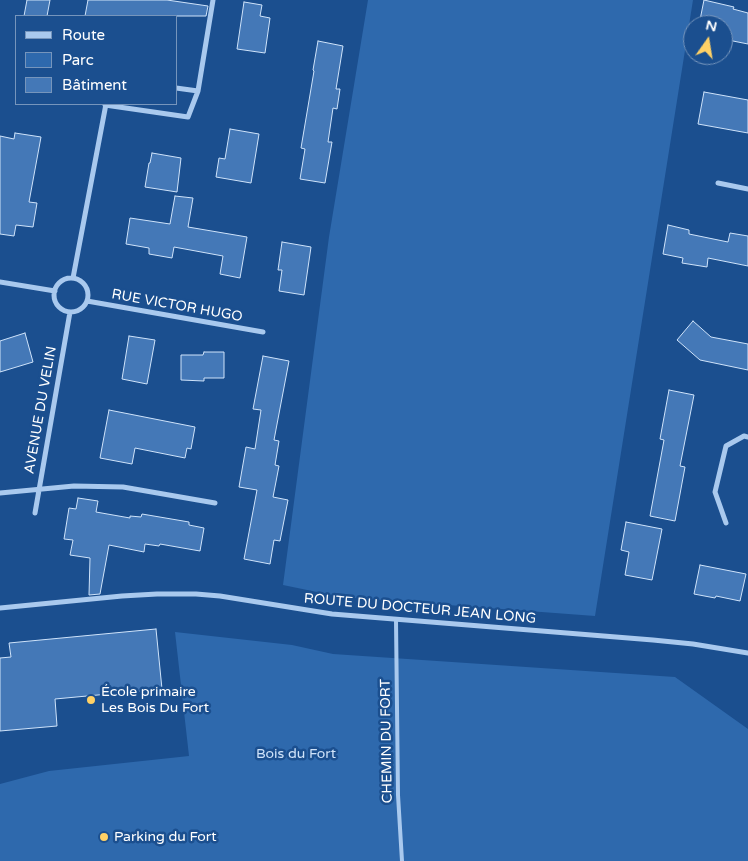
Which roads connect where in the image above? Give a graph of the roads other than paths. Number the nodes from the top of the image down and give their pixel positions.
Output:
1 (213, 0) edge
2 (178, 88) edge
3 (198, 91) junction
4 (105, 105) edge
5 (111, 105) edge
6 (718, 183) dead end
7 (748, 189) edge
8 (73, 278) junction
9 (0, 282) edge
10 (55, 291) junction
11 (87, 301) junction
12 (70, 312) junction
13 (263, 332) dead end
14 (748, 437) edge
15 (39, 490) junction
16 (0, 492) edge
17 (215, 503) dead end
18 (35, 513) dead end
19 (726, 522) dead end
20 (0, 608) edge
21 (396, 620) junction
22 (748, 653) edge
23 (401, 854) junction
24 (397, 861) edge
25 (402, 861) edge

1 - 3 street
2 - 3 street
3 - 5 street
4 - 8 street
6 - 7 street
8 - 10 street
8 - 11 street
9 - 10 street
10 - 12 street
11 - 12 street
11 - 13 street, RUE VICTOR HUGO
12 - 15 street, AVENUE DU VELIN
14 - 19 street
15 - 16 street
15 - 17 street
15 - 18 street, AVENUE DU VELIN
20 - 21 street, ROUTE DU DOCTEUR JEAN LONG
21 - 22 street, ROUTE DU DOCTEUR JEAN LONG
21 - 23 lane, CHEMIN DU FORT
23 - 24 lane
23 - 25 lane, CHEMIN DU FORT

